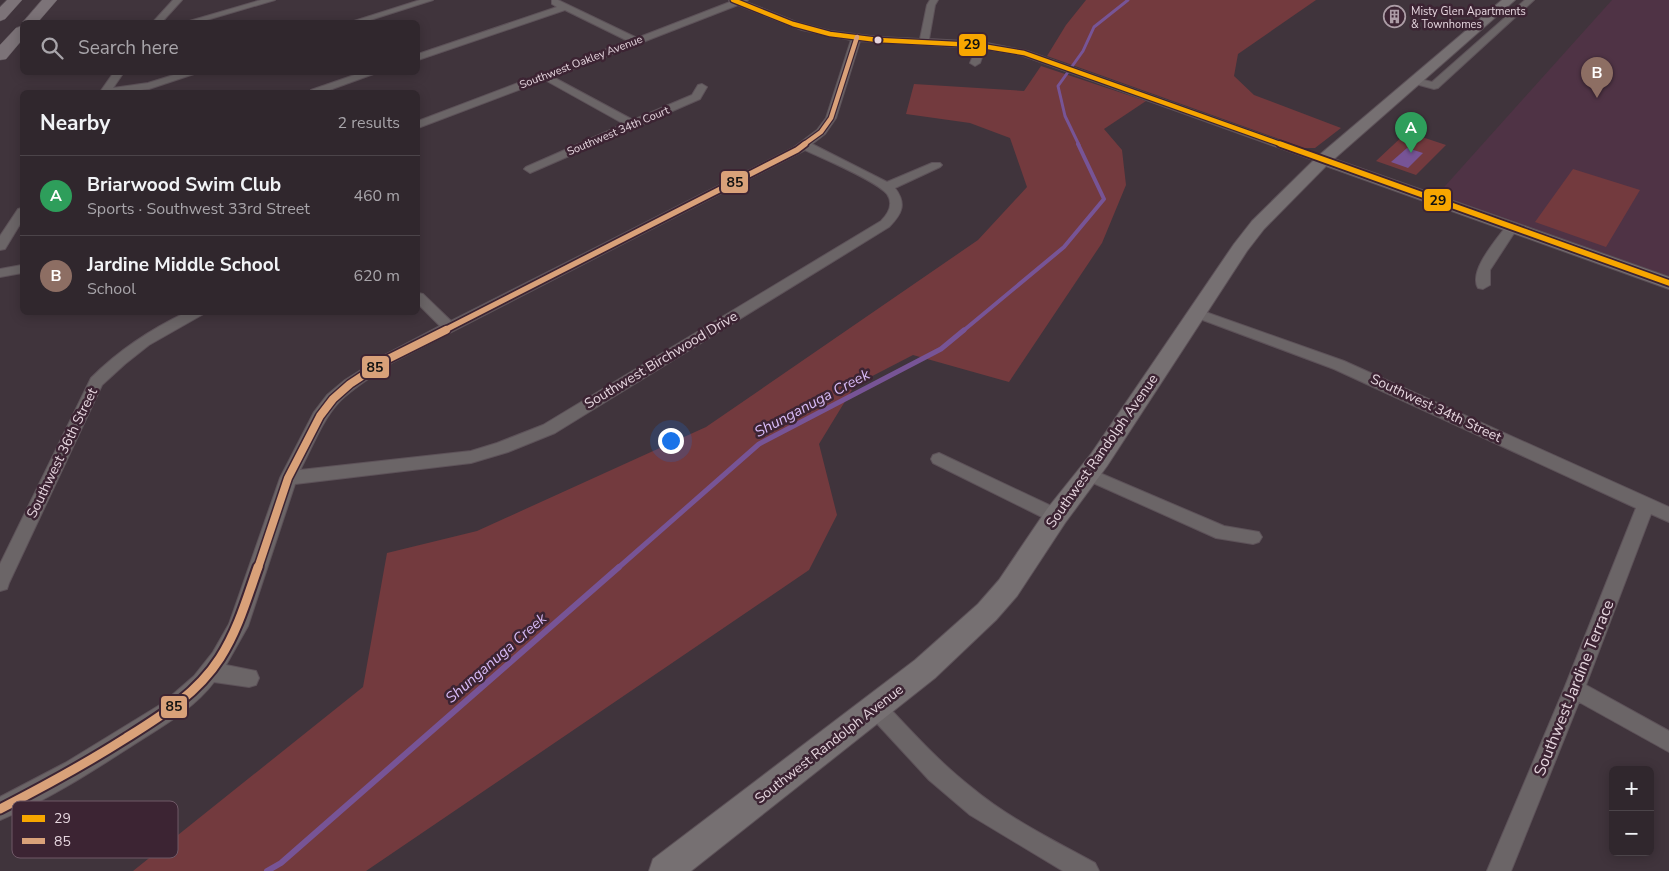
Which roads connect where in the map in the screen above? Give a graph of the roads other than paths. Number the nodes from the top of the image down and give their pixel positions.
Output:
1 (15, 0) edge
2 (50, 0) edge
3 (178, 0) edge
4 (271, 0) edge
5 (429, 0) edge
6 (550, 0) edge
7 (934, 0) edge
8 (739, 1) edge
9 (1517, 2) edge
10 (565, 7) junction
11 (0, 16) edge
12 (32, 20) edge
13 (159, 20) edge
14 (198, 20) edge
15 (363, 20) edge
16 (20, 33) edge
17 (857, 38) junction
18 (636, 41) junction
19 (924, 42) junction
20 (982, 45) junction
21 (0, 55) edge
22 (420, 57) edge
23 (975, 63) dead end
24 (118, 75) edge
25 (185, 75) edge
26 (365, 75) edge
27 (545, 76) junction
28 (1088, 76) joint
29 (702, 88) dead end
30 (107, 90) edge
31 (120, 90) edge
32 (321, 90) edge
33 (420, 124) edge
34 (634, 125) junction
35 (804, 145) junction
36 (1323, 160) junction
37 (936, 165) dead end
38 (530, 169) dead end
39 (887, 187) junction
40 (20, 215) edge
41 (1512, 227) junction
42 (0, 246) edge
43 (20, 269) edge
44 (0, 272) edge
45 (1669, 283) edge
46 (1483, 286) dead end
47 (420, 299) edge
48 (1197, 313) junction
49 (193, 315) edge
50 (449, 327) junction
51 (939, 459) dead end
52 (1088, 474) junction
53 (288, 478) junction
54 (1646, 505) junction
55 (1669, 515) edge
56 (1056, 516) junction
57 (1253, 537) dead end
58 (0, 583) edge
59 (210, 672) junction
60 (249, 678) dead end
61 (1574, 689) junction
62 (876, 708) junction
63 (1669, 742) edge
64 (15, 801) edge
65 (12, 803) edge
66 (0, 809) edge
67 (665, 871) edge
68 (1087, 871) edge
69 (1500, 871) edge

1 - 11 highway
2 - 12 highway
3 - 13 street
4 - 14 street
5 - 15 street
6 - 10 street
7 - 19 street
8 - 17 street
8 - 18 street, Southwest Oakley Avenue
9 - 36 street, Southwest Randolph Avenue
10 - 18 street
10 - 22 street
16 - 21 highway
17 - 19 street
17 - 35 street
18 - 27 street, Southwest Oakley Avenue
19 - 20 street
20 - 23 street
20 - 28 street
24 - 30 street
25 - 31 street
26 - 32 street
27 - 33 street, Southwest Oakley Avenue
27 - 34 street
28 - 36 street
29 - 34 street, Southwest 34th Court
34 - 38 street, Southwest 34th Court
35 - 39 street
35 - 50 street
36 - 41 street
36 - 48 street, Southwest Randolph Avenue
37 - 39 street
39 - 53 street, Southwest Birchwood Drive
40 - 42 street
41 - 45 street
41 - 46 street
43 - 44 street
47 - 50 street
48 - 52 street, Southwest Randolph Avenue
48 - 54 street, Southwest 34th Street
49 - 58 street, Southwest 36th Street
50 - 53 street
51 - 56 street
52 - 56 street, Southwest Randolph Avenue
52 - 57 street
53 - 59 street
54 - 55 street, Southwest 34th Street
54 - 61 street, Southwest Jardine Terrace
56 - 62 street, Southwest Randolph Avenue
59 - 60 street
59 - 64 street
61 - 63 street
61 - 69 street, Southwest Jardine Terrace
62 - 67 street, Southwest Randolph Avenue
62 - 68 street
65 - 66 street

